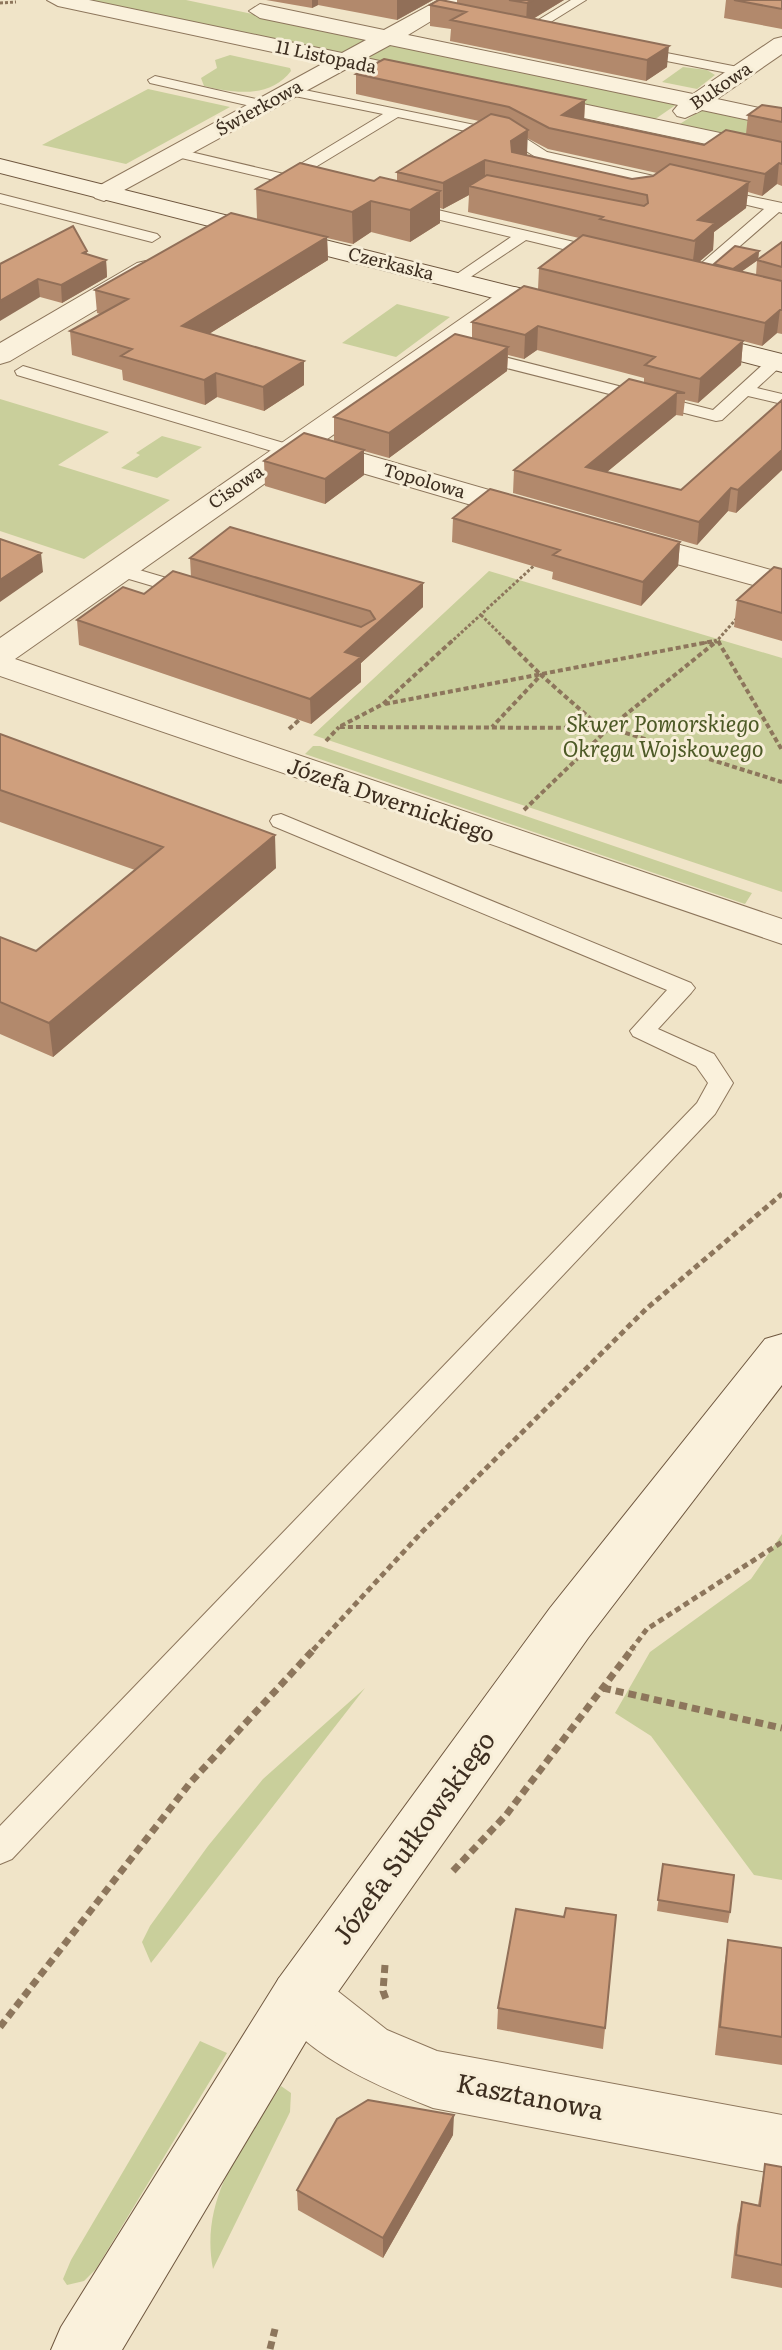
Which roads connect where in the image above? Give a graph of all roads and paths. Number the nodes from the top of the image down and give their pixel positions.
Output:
1 (580, 0) edge
2 (72, 1) edge
3 (16, 2) dead end
4 (0, 3) edge
5 (236, 6) dead end
6 (458, 8) edge
7 (560, 36) edge
8 (386, 38) junction
9 (782, 44) edge
10 (621, 48) edge
11 (345, 61) junction
12 (743, 72) junction
13 (769, 77) dead end
14 (155, 80) dead end
15 (455, 84) edge
16 (290, 91) junction
17 (500, 94) edge
18 (698, 102) junction
19 (264, 105) junction
20 (397, 112) junction
21 (782, 120) edge
22 (660, 127) junction
23 (487, 131) junction
24 (465, 146) edge
25 (178, 153) junction
26 (782, 153) edge
27 (0, 166) edge
28 (286, 179) junction
29 (665, 182) junction
30 (330, 190) edge
31 (104, 193) junction
32 (644, 197) edge
33 (0, 198) edge
34 (471, 201) edge
35 (389, 203) edge
36 (779, 207) edge
37 (445, 217) junction
38 (225, 223) junction
39 (524, 235) junction
40 (170, 245) junction
41 (614, 253) edge
42 (457, 281) junction
43 (723, 283) edge
44 (514, 295) junction
45 (591, 315) edge
46 (653, 330) edge
47 (441, 346) junction
48 (0, 355) edge
49 (779, 362) edge
50 (23, 371) dead end
51 (745, 390) junction
52 (782, 399) edge
53 (293, 447) junction
54 (570, 524) junction
55 (119, 570) junction
56 (777, 582) edge
57 (209, 597) edge
58 (481, 615) junction
59 (718, 640) junction
60 (0, 654) edge
61 (0, 665) edge
62 (541, 675) junction
63 (383, 704) junction
64 (339, 727) junction
65 (492, 727) junction
66 (609, 728) junction
67 (324, 742) dead end
68 (782, 750) edge
69 (782, 782) edge
70 (524, 810) dead end
71 (281, 821) dead end
72 (782, 932) edge
73 (782, 1194) edge
74 (782, 1351) edge
75 (782, 1542) edge
76 (603, 1688) junction
77 (782, 1728) edge
78 (0, 1849) edge
79 (452, 1873) dead end
80 (386, 1955) dead end
81 (300, 1997) junction
82 (391, 2013) dead end
83 (0, 2027) edge
84 (782, 2145) edge
85 (275, 2329) dead end
86 (270, 2349) edge
87 (84, 2350) edge

1 - 7 lane
2 - 11 street, 11 Listopada
3 - 4 path
5 - 8 street, 11 Listopada
6 - 8 street, Świerkowa
8 - 11 street, Świerkowa
8 - 18 street, 11 Listopada
9 - 12 street, Bukowa
10 - 12 lane
11 - 15 street, 11 Listopada
11 - 16 street, Świerkowa
12 - 13 street
12 - 18 street, Bukowa
14 - 19 lane
16 - 19 street, Świerkowa
16 - 20 lane
17 - 22 street
18 - 21 street, 11 Listopada
18 - 22 street, Bukowa
19 - 25 street, Świerkowa
20 - 23 lane
20 - 28 lane
22 - 26 street
23 - 24 lane
23 - 29 lane
25 - 28 lane
25 - 31 street, Świerkowa
27 - 31 street, Czerkaska
28 - 30 lane
29 - 32 lane
29 - 36 lane
31 - 38 street, Czerkaska
33 - 40 lane
34 - 37 lane
35 - 37 lane
36 - 43 lane
37 - 39 lane
38 - 40 street
38 - 42 street, Czerkaska
39 - 41 lane
39 - 42 lane
40 - 48 street
42 - 44 street, Czerkaska
44 - 45 street, Czerkaska
44 - 47 street, Cisowa
46 - 49 street
47 - 51 lane
47 - 53 street, Cisowa
49 - 51 lane
50 - 53 lane
51 - 52 lane
53 - 54 street, Topolowa
53 - 55 street, Cisowa
54 - 56 street, Topolowa
54 - 58 path
55 - 57 lane
55 - 60 street, Cisowa
56 - 59 path
58 - 62 path
58 - 63 path
59 - 62 path
59 - 66 path
59 - 68 path
61 - 72 street, Józefa Dwernickiego
62 - 63 path
62 - 65 path
62 - 66 path
63 - 64 path
64 - 65 path
64 - 67 path
65 - 66 path
66 - 69 path
66 - 70 path
71 - 78 lane
73 - 83 path
74 - 81 street, Józefa Sułkowskiego
75 - 76 path
76 - 77 path
76 - 79 path
80 - 82 path
81 - 84 street, Kasztanowa
81 - 87 street, Józefa Sułkowskiego
85 - 86 path

